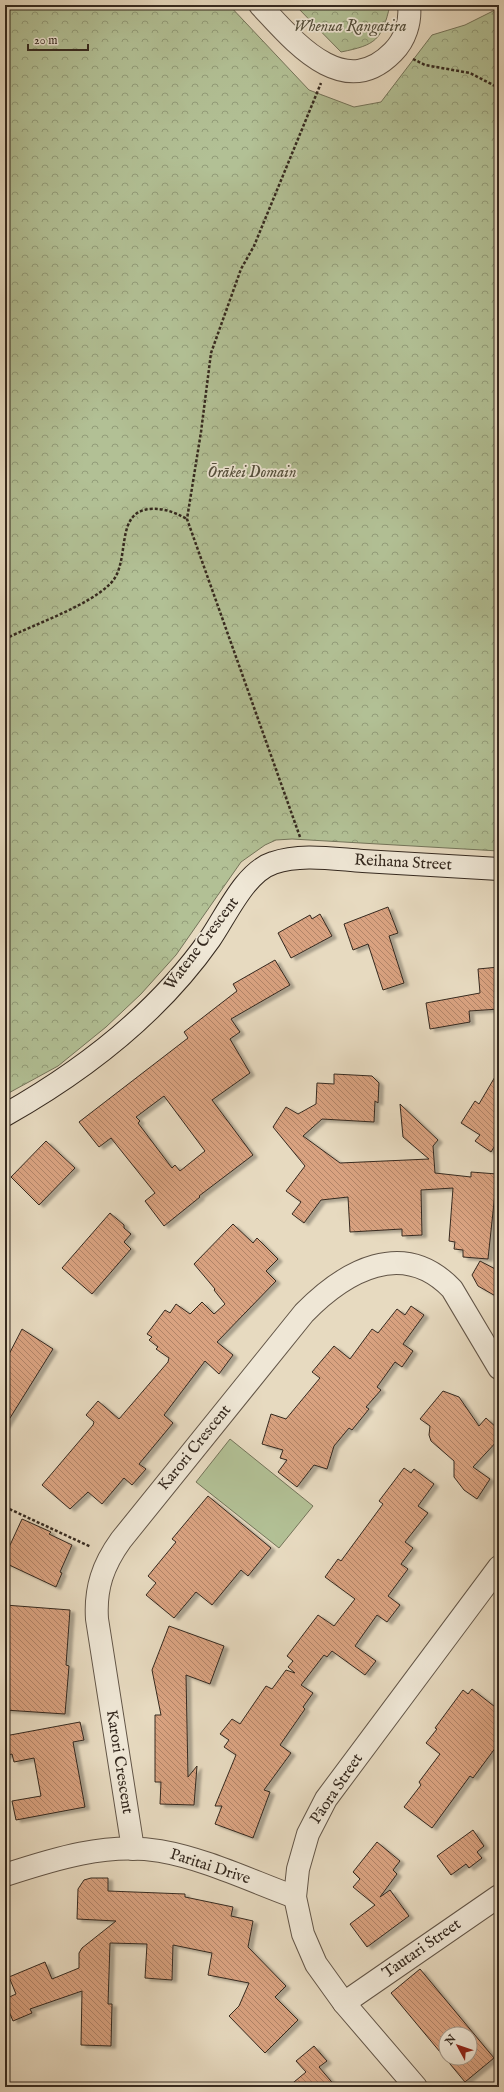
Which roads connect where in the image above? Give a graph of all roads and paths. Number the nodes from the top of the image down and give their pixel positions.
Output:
1 (260, 5) edge
2 (409, 5) edge
3 (395, 50) junction
4 (319, 88) dead end
5 (499, 88) edge
6 (187, 519) junction
7 (5, 639) edge
8 (307, 858) junction
9 (499, 869) edge
10 (5, 1115) edge
11 (499, 1368) edge
12 (5, 1506) edge
13 (109, 1556) junction
14 (499, 1567) edge
15 (133, 1849) junction
16 (5, 1875) edge
17 (499, 1896) edge
18 (295, 1897) junction
19 (344, 2003) junction
20 (416, 2087) edge

1 - 3 street
2 - 3 street
3 - 5 path
4 - 6 path
6 - 7 path
6 - 8 path
8 - 9 street, Reihana Street
8 - 10 street, Watene Crescent
11 - 13 street, Karori Crescent
12 - 13 path
13 - 15 street, Karori Crescent
14 - 18 street, Pāora Street
15 - 16 street, Paritai Drive
15 - 18 street, Paritai Drive
17 - 19 street, Tautari Street
18 - 19 street, Pāora Street
19 - 20 street, Pāora Street

